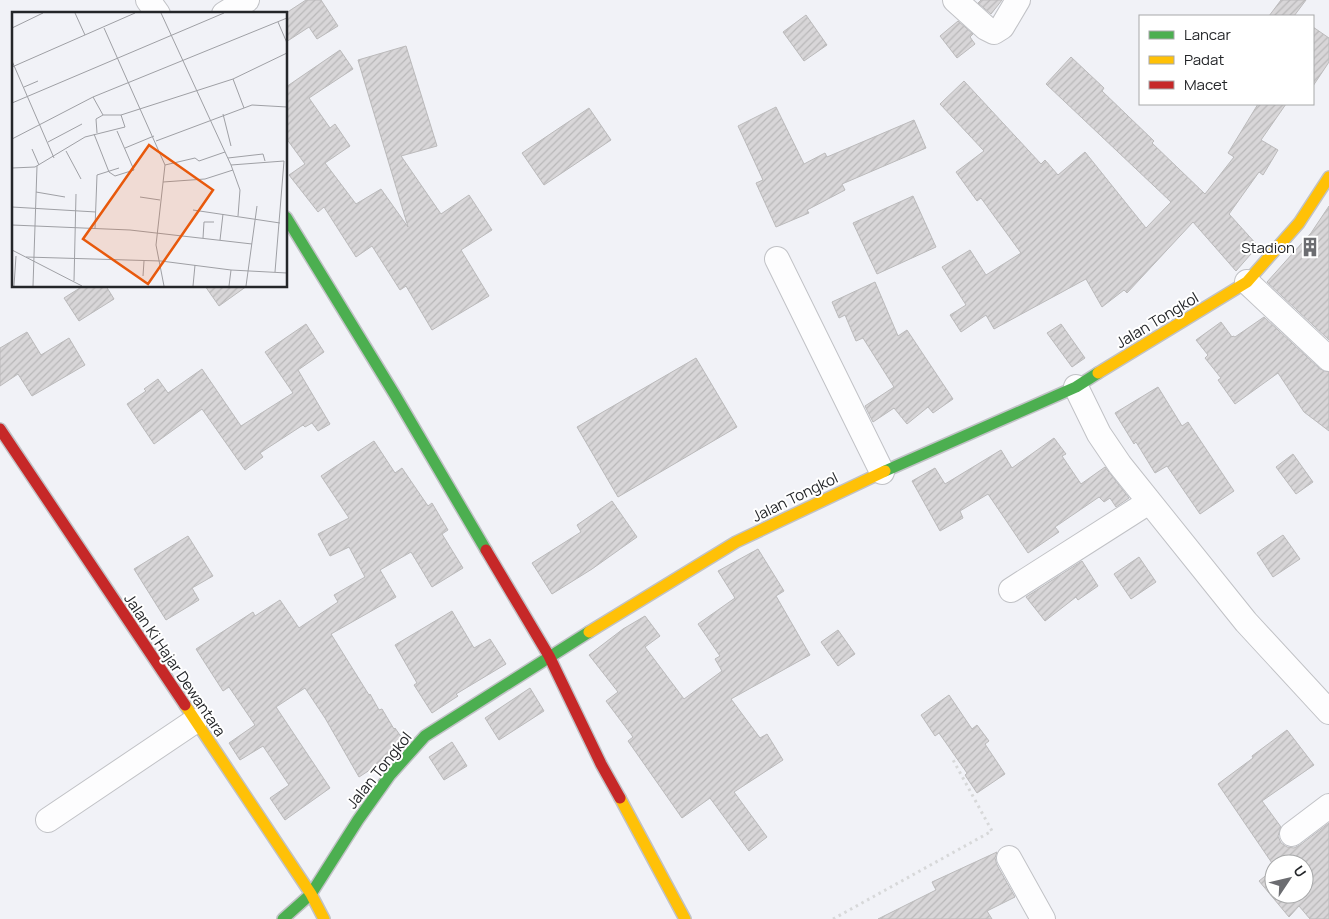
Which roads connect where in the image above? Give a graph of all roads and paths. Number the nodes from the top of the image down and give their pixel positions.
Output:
1 (148, 0) edge
2 (247, 0) edge
3 (955, 0) edge
4 (1018, 0) edge
5 (157, 12) edge
6 (227, 12) edge
7 (1329, 177) edge
8 (288, 220) edge
9 (777, 259) dead end
10 (1247, 282) junction
11 (1329, 358) edge
12 (1076, 387) junction
13 (0, 429) edge
14 (882, 472) junction
15 (1149, 502) junction
16 (1011, 590) dead end
17 (549, 656) junction
18 (1329, 712) edge
19 (195, 721) junction
20 (952, 758) dead end
21 (1329, 806) edge
22 (48, 820) dead end
23 (1292, 834) dead end
24 (1008, 858) dead end
25 (311, 894) junction
26 (283, 919) edge
27 (324, 919) edge
28 (685, 919) edge
29 (833, 919) edge
30 (1043, 919) edge

1 - 5 street
2 - 6 street
3 - 4 street
7 - 10 street, Jalan Tongkol
8 - 17 street
9 - 14 street
10 - 11 street
10 - 12 street, Jalan Tongkol
12 - 14 street, Jalan Tongkol
12 - 15 street
13 - 19 street, Jalan Ki Hajar Dewantara
14 - 17 street, Jalan Tongkol
15 - 16 street
15 - 18 street
17 - 25 street, Jalan Tongkol
17 - 28 street
19 - 22 street
19 - 25 street, Jalan Ki Hajar Dewantara
20 - 29 path
21 - 23 street
24 - 30 street
25 - 26 street, Jalan Tongkol
25 - 27 street, Jalan Ki Hajar Dewantara

